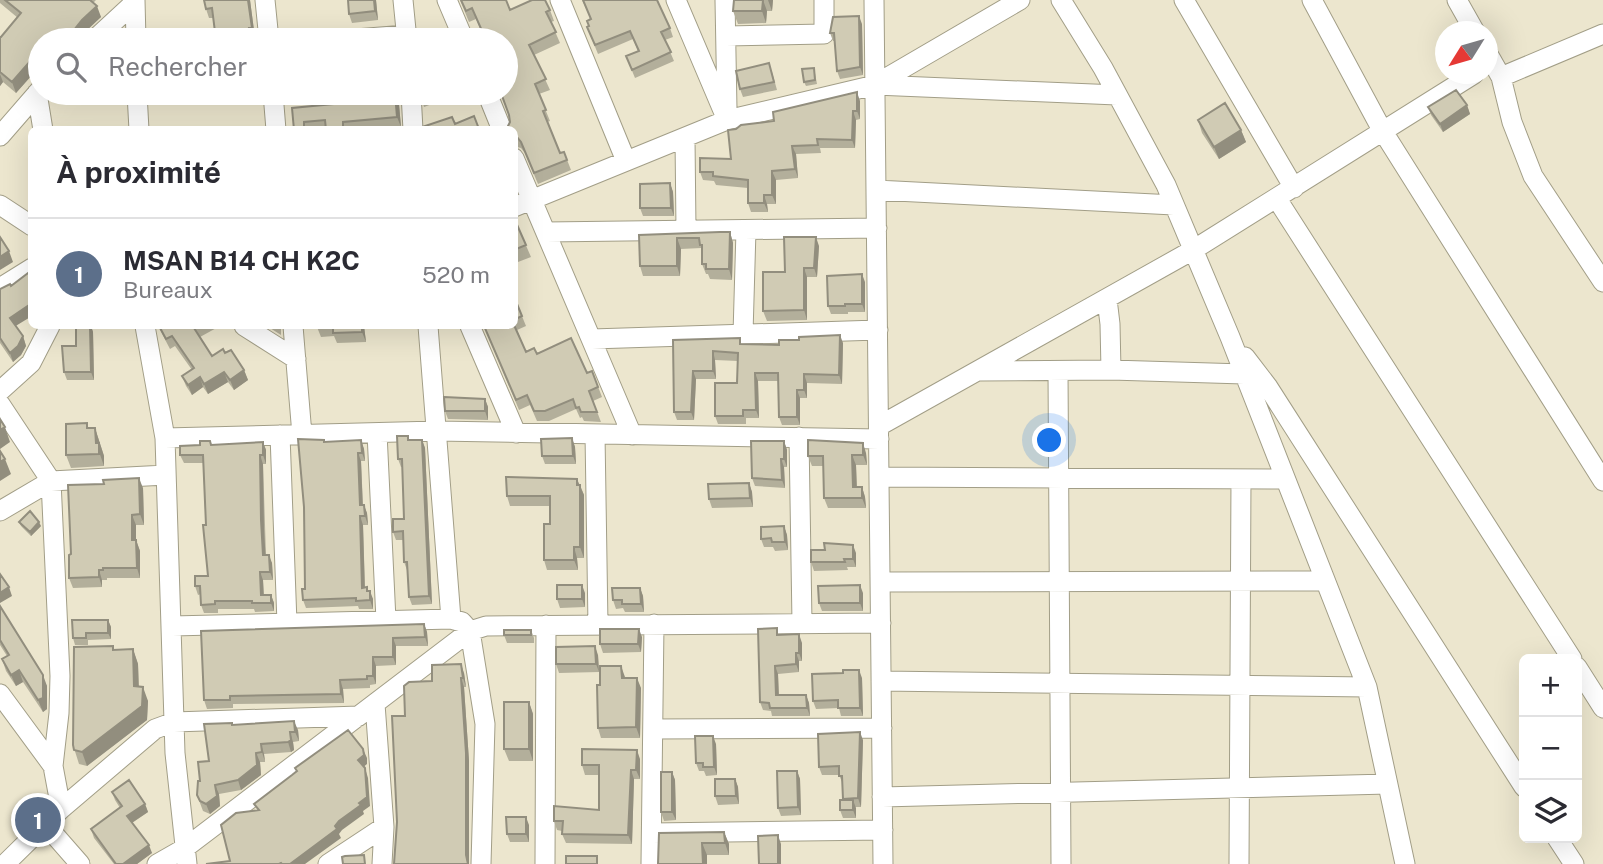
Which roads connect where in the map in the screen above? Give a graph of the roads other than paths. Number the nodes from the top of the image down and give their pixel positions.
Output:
1 (265, 0) edge
2 (403, 0) edge
3 (447, 0) edge
4 (560, 0) edge
5 (676, 0) edge
6 (726, 0) edge
7 (824, 0) edge
8 (874, 0) edge
9 (1020, 0) edge
10 (1061, 0) edge
11 (1184, 0) edge
12 (1312, 0) edge
13 (1457, 0) edge
14 (135, 1) edge
15 (1469, 21) edge
16 (107, 28) edge
17 (136, 28) edge
18 (268, 28) edge
19 (405, 28) edge
20 (459, 28) edge
21 (1603, 34) edge
22 (726, 36) junction
23 (1498, 65) edge
24 (1498, 81) edge
25 (1458, 84) edge
26 (875, 85) junction
27 (1117, 94) junction
28 (28, 104) edge
29 (40, 105) edge
30 (138, 105) edge
31 (274, 105) edge
32 (412, 105) edge
33 (491, 105) edge
34 (727, 120) junction
35 (43, 126) edge
36 (139, 126) edge
37 (276, 126) edge
38 (414, 126) edge
39 (500, 126) edge
40 (1382, 130) junction
41 (0, 136) edge
42 (685, 138) junction
43 (626, 161) junction
44 (518, 178) edge
45 (876, 190) junction
46 (1285, 193) junction
47 (523, 204) edge
48 (0, 205) edge
49 (1174, 205) junction
50 (28, 223) edge
51 (877, 228) junction
52 (686, 230) junction
53 (746, 230) junction
54 (546, 232) junction
55 (1194, 250) junction
56 (28, 270) edge
57 (1603, 282) edge
58 (0, 288) edge
59 (1107, 299) junction
60 (49, 329) edge
61 (146, 329) edge
62 (249, 329) edge
63 (293, 329) edge
64 (428, 329) edge
65 (471, 329) edge
66 (877, 330) junction
67 (743, 334) junction
68 (1230, 337) junction
69 (592, 339) junction
70 (296, 359) junction
71 (979, 370) junction
72 (1111, 370) junction
73 (1058, 371) junction
74 (1244, 374) junction
75 (0, 391) edge
76 (0, 404) edge
77 (437, 431) junction
78 (516, 432) junction
79 (879, 432) junction
80 (377, 433) junction
81 (595, 434) junction
82 (280, 435) junction
83 (302, 435) junction
84 (632, 435) junction
85 (165, 438) junction
86 (799, 438) junction
87 (166, 475) junction
88 (879, 477) junction
89 (1059, 478) junction
90 (1241, 479) junction
91 (1285, 479) junction
92 (51, 481) junction
93 (1603, 481) edge
94 (0, 510) edge
95 (1325, 581) junction
96 (880, 582) junction
97 (1059, 582) junction
98 (1241, 582) junction
99 (452, 619) junction
100 (386, 620) junction
101 (287, 623) junction
102 (881, 623) junction
103 (654, 624) junction
104 (802, 624) junction
105 (546, 625) junction
106 (598, 625) junction
107 (172, 626) junction
108 (470, 631) junction
109 (1569, 654) edge
110 (1582, 675) edge
111 (881, 681) junction
112 (1060, 683) junction
113 (1240, 685) junction
114 (1367, 687) junction
115 (0, 694) edge
116 (1603, 708) edge
117 (367, 710) junction
118 (174, 722) junction
119 (882, 728) junction
120 (653, 729) junction
121 (52, 766) junction
122 (1520, 780) edge
123 (1388, 784) junction
124 (1240, 788) junction
125 (1061, 792) junction
126 (883, 797) junction
127 (61, 809) junction
128 (45, 824) junction
129 (384, 827) junction
130 (883, 830) junction
131 (652, 832) junction
132 (1560, 843) edge
133 (186, 856) edge
134 (5, 864) edge
135 (80, 864) edge
136 (158, 864) edge
137 (328, 864) edge
138 (382, 864) edge
139 (481, 864) edge
140 (545, 864) edge
141 (652, 864) edge
142 (883, 864) edge
143 (1061, 864) edge
144 (1239, 864) edge
145 (1405, 864) edge
146 (1574, 864) edge

1 - 18 street
2 - 19 street
3 - 20 street
4 - 43 street
5 - 34 street
6 - 22 street
7 - 22 street
8 - 26 street
9 - 26 street
10 - 27 street
11 - 46 street
12 - 40 street
13 - 15 street
14 - 16 street
14 - 17 street
21 - 23 street
22 - 34 street
24 - 57 street
25 - 40 street
26 - 27 street
26 - 34 street
26 - 45 street
27 - 49 street
28 - 41 street
29 - 35 street
30 - 36 street
31 - 37 street
32 - 38 street
33 - 39 street
34 - 42 street
40 - 46 street
40 - 93 street
42 - 43 street
42 - 52 street
43 - 47 street
44 - 47 street
45 - 49 street
45 - 51 street
46 - 55 street
46 - 109 street
47 - 54 street
48 - 50 street
49 - 55 street
51 - 53 street
51 - 66 street
52 - 53 street
52 - 54 street
53 - 67 street
54 - 69 street
55 - 59 street
55 - 68 street
56 - 58 street
59 - 71 street
59 - 72 street
60 - 75 street
61 - 85 street
62 - 70 street
63 - 70 street
64 - 77 street
65 - 78 street
66 - 67 street
66 - 79 street
67 - 69 street
68 - 74 street
68 - 122 street
69 - 84 street
70 - 83 street
71 - 73 street
71 - 79 street
72 - 73 street
72 - 74 street
73 - 89 street
74 - 91 street
76 - 92 street
77 - 78 street
77 - 80 street
77 - 99 street
78 - 81 street
79 - 86 street
79 - 88 street
80 - 83 street
80 - 100 street
81 - 84 street
81 - 106 street
82 - 83 street
82 - 85 street
82 - 101 street
84 - 86 street
85 - 87 street
86 - 104 street
87 - 92 street
87 - 107 street
88 - 89 street
88 - 96 street
89 - 90 street
89 - 97 street
90 - 91 street
90 - 98 street
91 - 95 street
92 - 94 street
92 - 121 street
95 - 98 street
95 - 114 street
96 - 97 street
96 - 102 street
97 - 98 street
97 - 112 street
98 - 113 street
99 - 100 street
99 - 108 street
100 - 101 street
101 - 107 street
102 - 104 street
102 - 111 street
103 - 104 street
103 - 106 street
103 - 120 street
105 - 106 street
105 - 108 street
105 - 140 street
107 - 118 street
108 - 117 street
108 - 139 street
110 - 116 street
111 - 112 street
111 - 119 street
112 - 113 street
112 - 125 street
113 - 114 street
113 - 124 street
114 - 123 street
115 - 121 street
117 - 118 street
117 - 129 street
117 - 133 street
118 - 127 street
118 - 133 street
119 - 120 street
119 - 126 street
120 - 131 street
121 - 127 street
123 - 124 street
123 - 145 street
124 - 125 street
124 - 144 street
125 - 126 street
125 - 143 street
126 - 130 street
127 - 128 street
128 - 134 street
128 - 135 street
129 - 137 street
129 - 138 street
130 - 131 street
130 - 142 street
131 - 141 street
132 - 146 street
133 - 136 street

